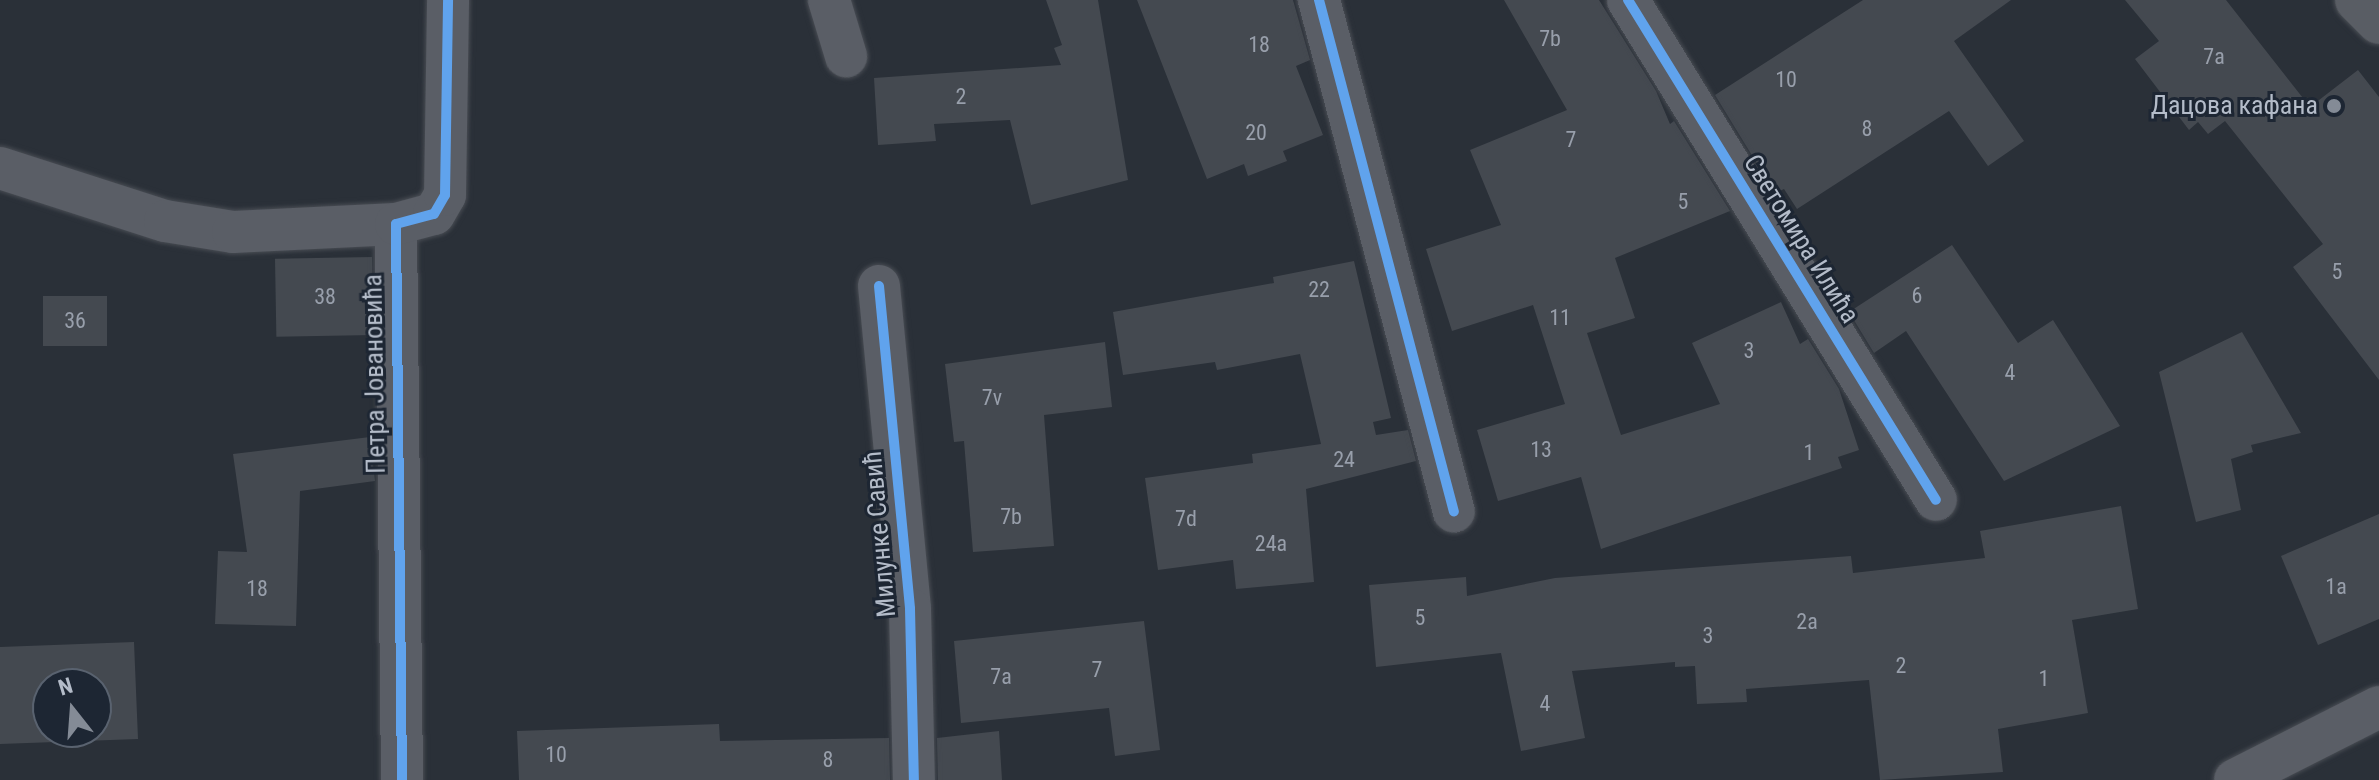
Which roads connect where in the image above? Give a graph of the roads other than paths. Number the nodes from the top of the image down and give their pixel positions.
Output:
1 (448, 0) edge
2 (829, 0) edge
3 (1319, 0) edge
4 (1628, 0) edge
5 (2357, 0) edge
6 (2379, 22) edge
7 (846, 56) dead end
8 (0, 168) edge
9 (396, 224) junction
10 (879, 286) dead end
11 (1936, 500) dead end
12 (1454, 512) dead end
13 (2379, 707) edge
14 (402, 780) edge
15 (914, 780) edge
16 (2235, 780) edge

1 - 9 street
2 - 7 street
3 - 12 street
4 - 11 street, Светомира Илића
5 - 6 main road
8 - 9 street
9 - 14 street, Петра Јовановића
10 - 15 street, Милунке Савић
13 - 16 street

